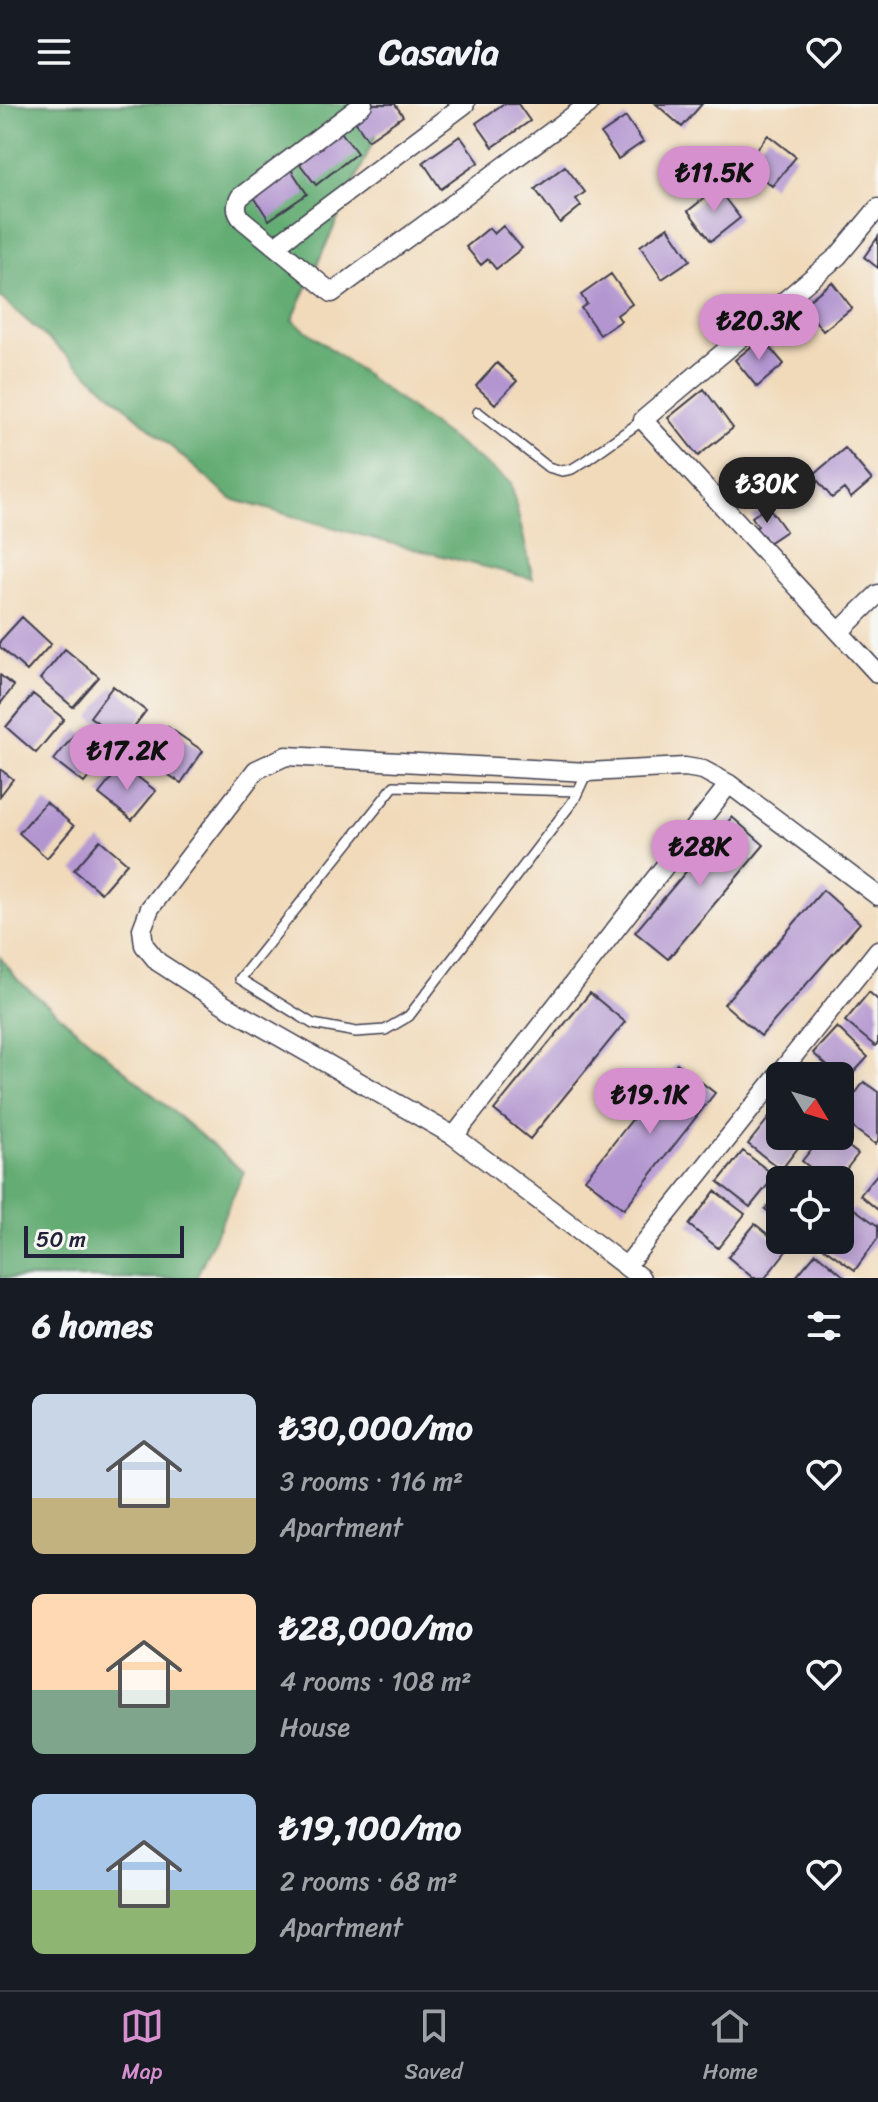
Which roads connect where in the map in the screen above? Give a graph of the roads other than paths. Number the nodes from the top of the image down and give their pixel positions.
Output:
1 (363, 104) edge
2 (465, 104) edge
3 (589, 104) edge
4 (878, 208) edge
5 (275, 246) junction
6 (478, 412) dead end
7 (643, 420) junction
8 (878, 594) edge
9 (839, 632) junction
10 (878, 674) edge
11 (588, 772) junction
12 (729, 784) junction
13 (578, 791) junction
14 (878, 896) edge
15 (878, 950) edge
16 (454, 1136) junction
17 (634, 1272) edge

1 - 5 street
2 - 5 street
3 - 5 street
4 - 7 street
6 - 7 lane
7 - 9 street
8 - 9 street
9 - 10 street
11 - 12 street
11 - 13 lane
11 - 16 street
12 - 14 street
12 - 16 street
13 - 13 lane
15 - 17 street
16 - 17 street

